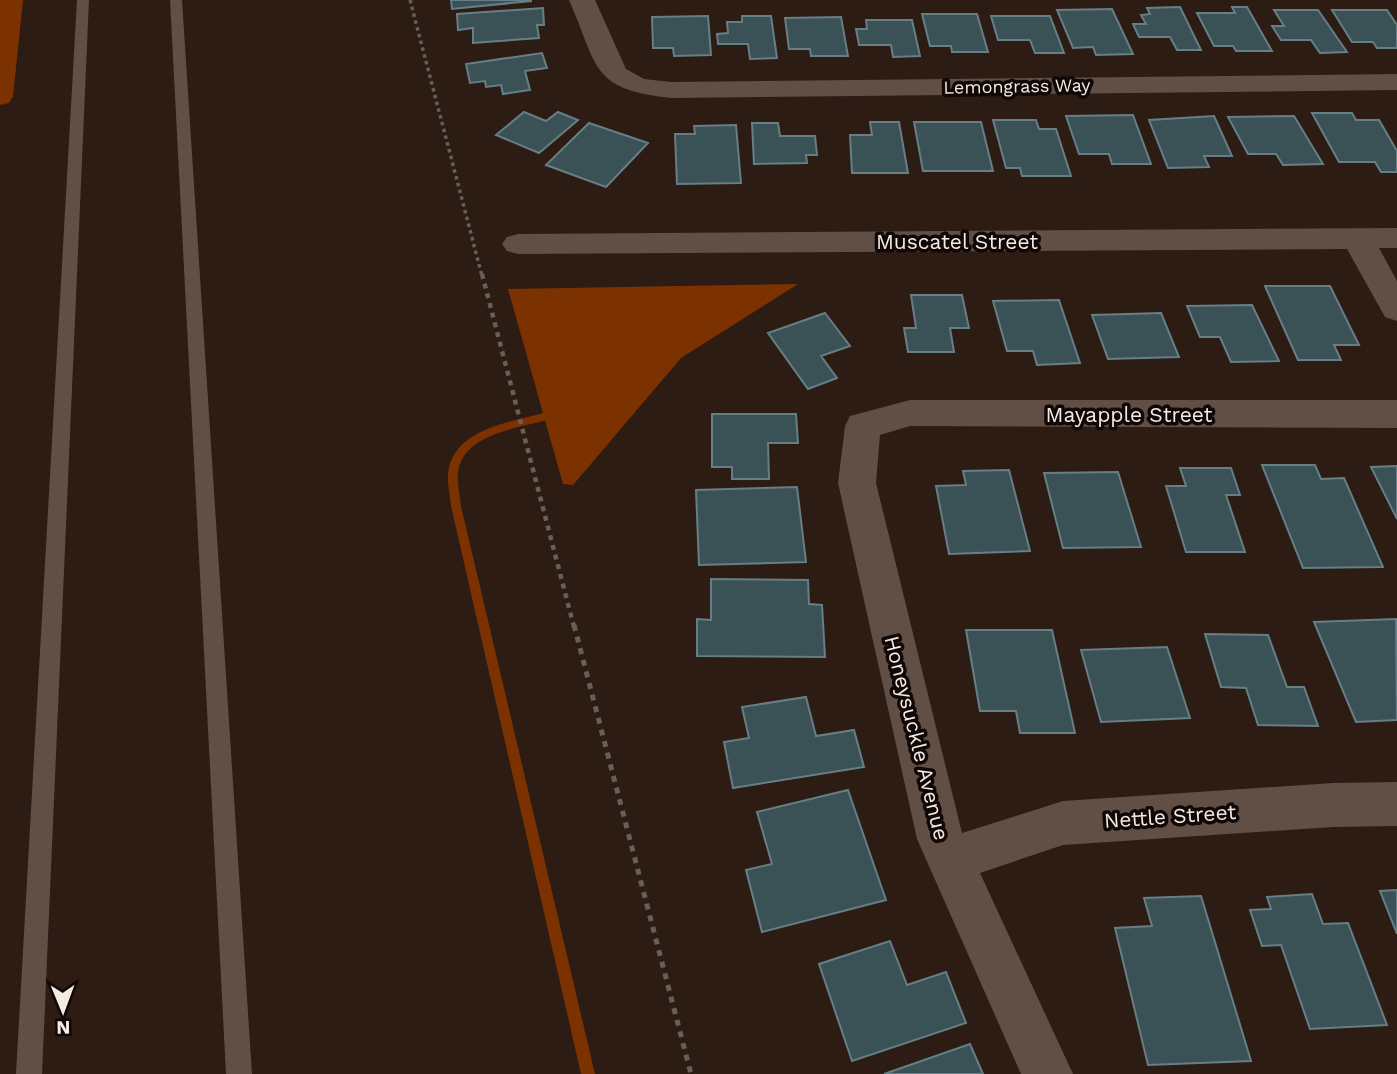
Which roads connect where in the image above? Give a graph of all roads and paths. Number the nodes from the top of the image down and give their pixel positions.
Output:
1 (82, 0) edge
2 (176, 0) edge
3 (410, 0) edge
4 (582, 0) edge
5 (1397, 82) edge
6 (1397, 238) edge
7 (1357, 239) junction
8 (518, 244) dead end
9 (1397, 309) edge
10 (1397, 414) edge
11 (863, 426) joint
12 (1397, 804) edge
13 (950, 860) junction
14 (29, 1074) edge
15 (239, 1074) edge
16 (691, 1074) edge
17 (1047, 1074) edge

1 - 14 lane
2 - 15 lane
3 - 16 path
4 - 5 street, Lemongrass Way
6 - 7 street, Muscatel Street
7 - 8 street, Muscatel Street
7 - 9 street
10 - 11 street, Mayapple Street
11 - 13 street, Honeysuckle Avenue
12 - 13 street, Nettle Street
13 - 17 street, Honeysuckle Avenue

